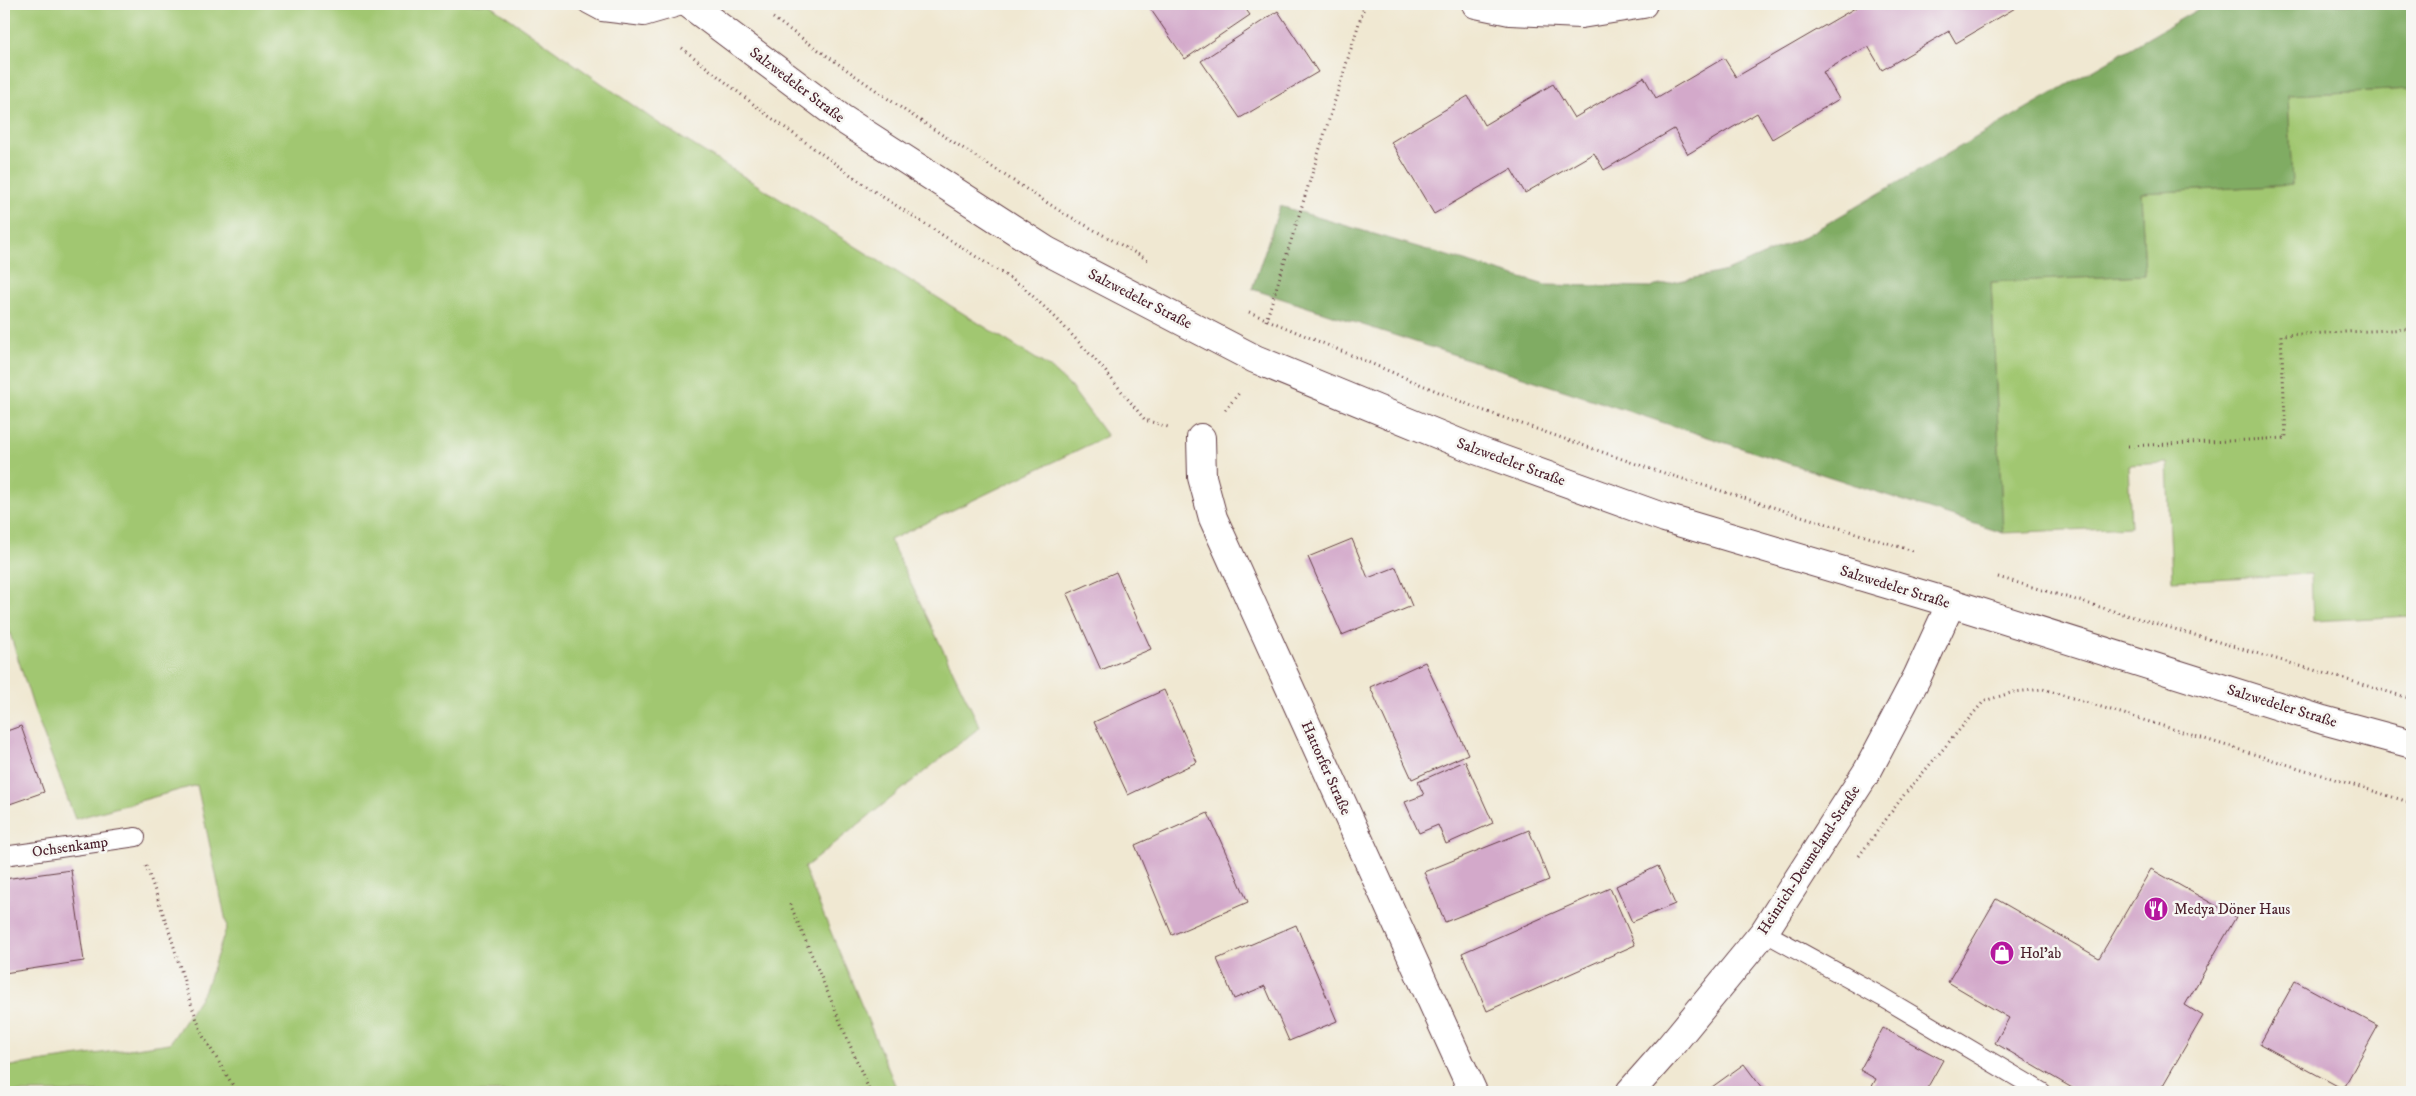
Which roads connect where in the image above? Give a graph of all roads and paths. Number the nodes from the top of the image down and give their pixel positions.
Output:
1 (587, 4) edge
2 (689, 4) edge
3 (1365, 4) edge
4 (1476, 4) edge
5 (1643, 4) edge
6 (768, 14) dead end
7 (644, 18) junction
8 (1155, 263) dead end
9 (1240, 308) dead end
10 (1266, 321) junction
11 (2412, 329) edge
12 (1254, 359) junction
13 (1201, 438) junction
14 (2128, 446) dead end
15 (1917, 552) dead end
16 (1992, 575) dead end
17 (1951, 604) junction
18 (2412, 699) edge
19 (2412, 744) edge
20 (2412, 804) edge
21 (136, 837) joint
22 (4, 856) edge
23 (1859, 856) dead end
24 (790, 904) dead end
25 (1764, 932) junction
26 (237, 1092) edge
27 (870, 1092) edge
28 (1473, 1092) edge
29 (1630, 1092) edge
30 (2042, 1092) edge

1 - 7 lane
2 - 7 lane
2 - 12 street, Salzwedeler Straße
3 - 10 path
4 - 5 street
6 - 8 path
7 - 13 path
9 - 10 path
10 - 12 path
10 - 15 path
11 - 14 path
12 - 13 path
12 - 17 street, Salzwedeler Straße
13 - 28 street, Hattorfer Straße
16 - 18 path
17 - 19 street, Salzwedeler Straße
17 - 25 street, Heinrich-Deumeland-Straße
20 - 23 path
21 - 22 lane, Ochsenkamp
21 - 26 path
24 - 27 path
25 - 29 street, Heinrich-Deumeland-Straße
25 - 30 lane

